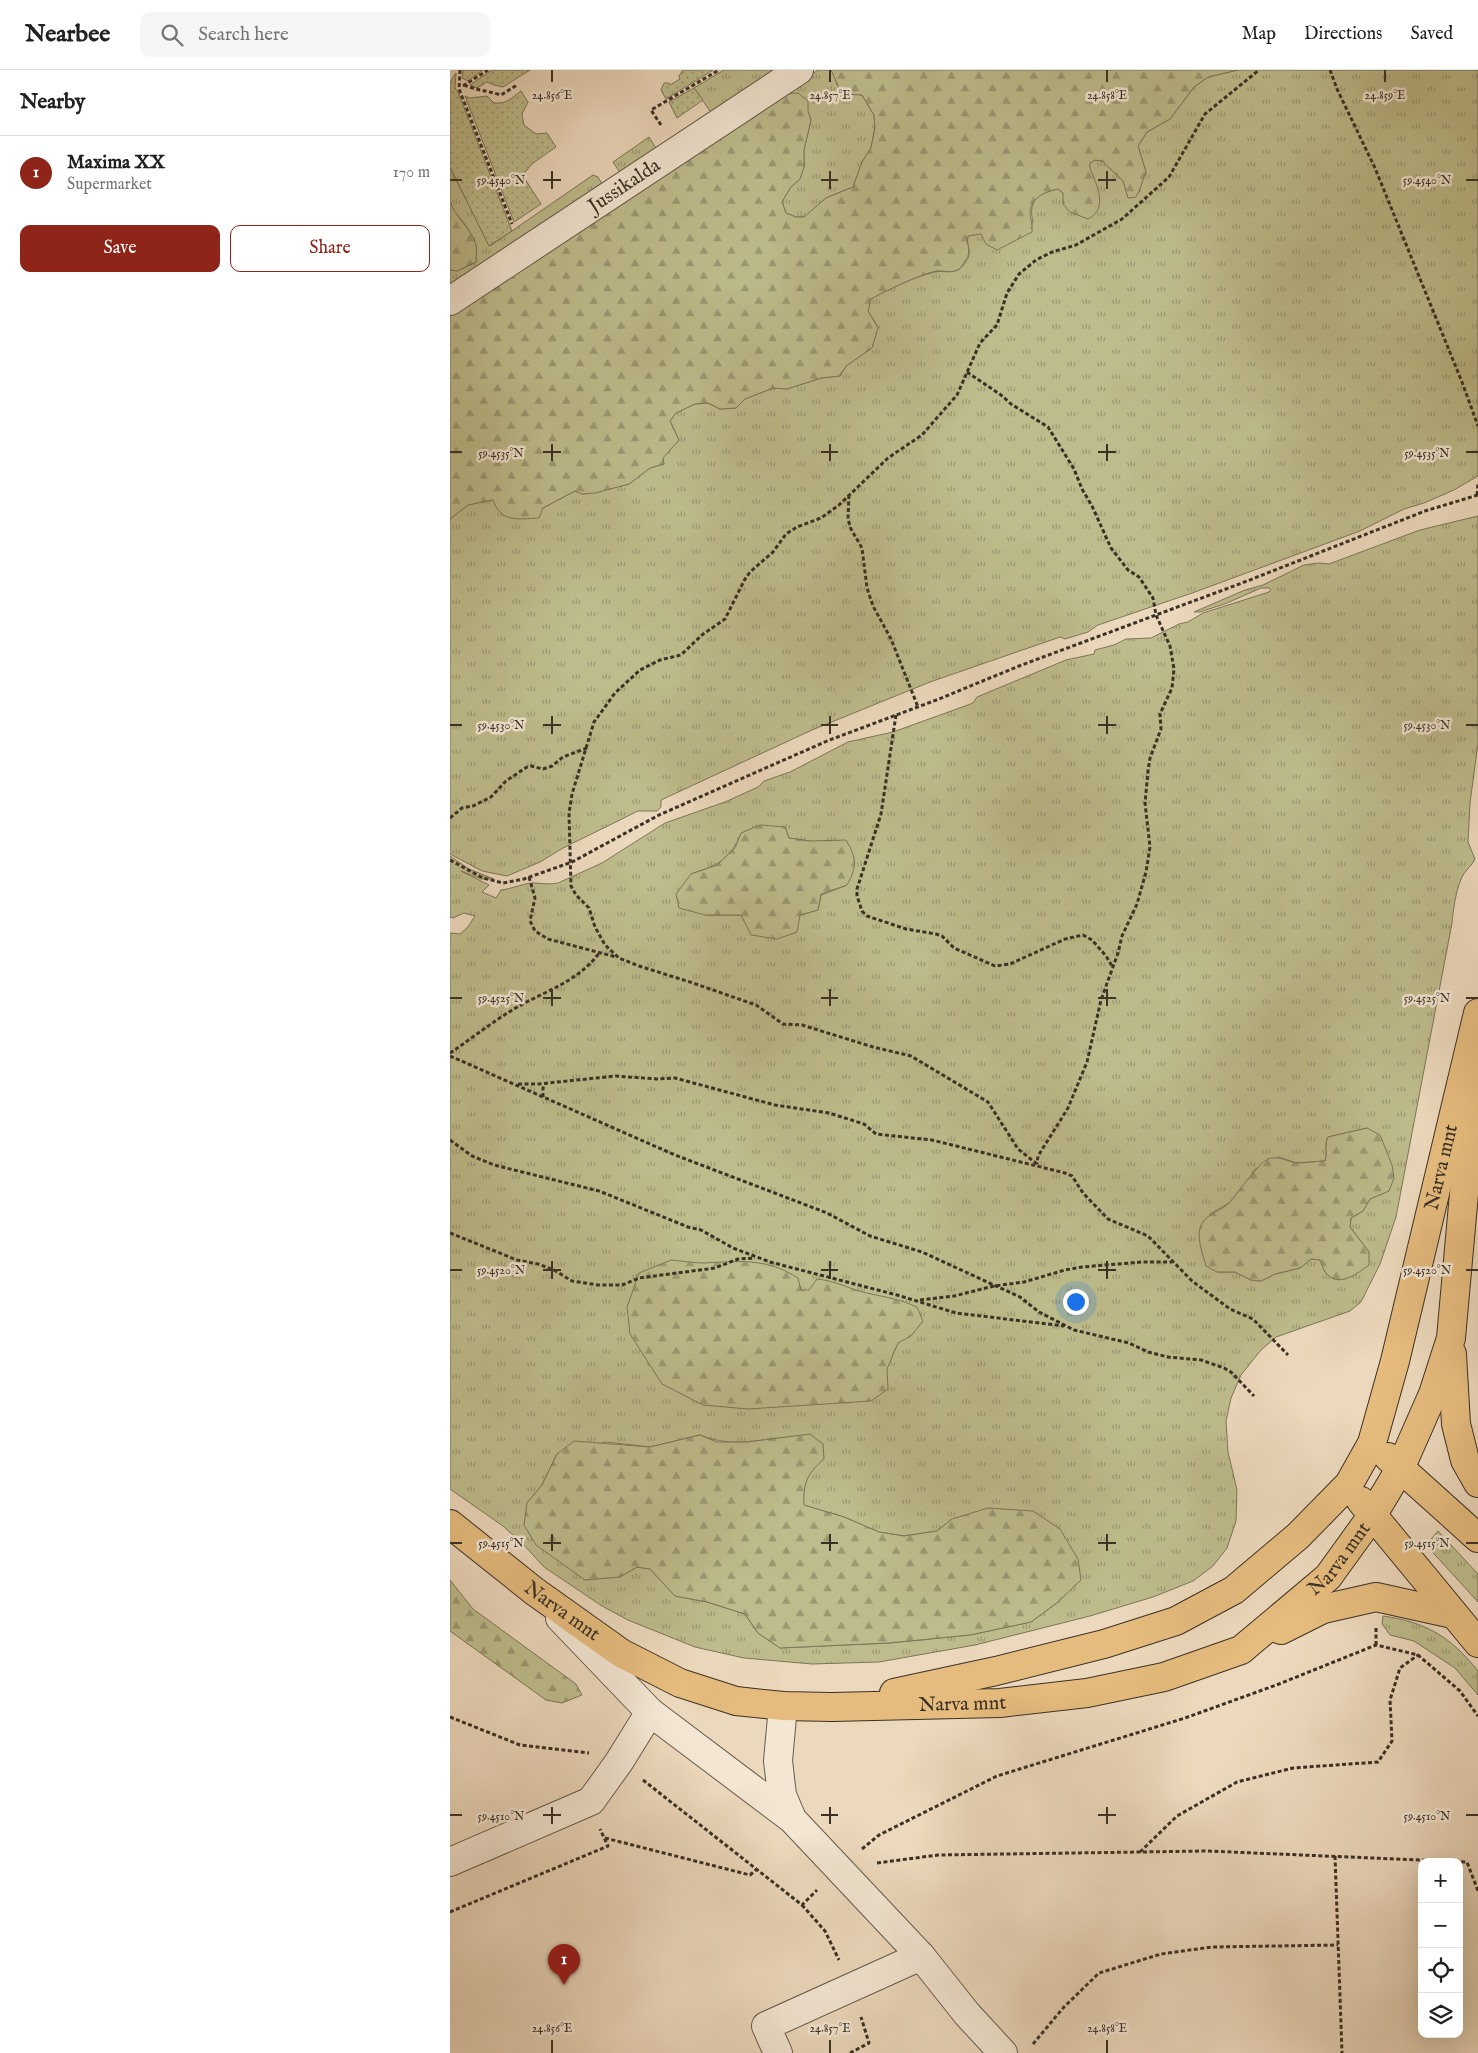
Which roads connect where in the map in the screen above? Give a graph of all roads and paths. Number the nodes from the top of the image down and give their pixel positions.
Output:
1 (460, 70) edge
2 (488, 70) edge
3 (718, 70) edge
4 (799, 70) edge
5 (1258, 70) edge
6 (1330, 70) edge
7 (464, 86) junction
8 (517, 86) dead end
9 (459, 89) junction
10 (653, 130) dead end
11 (520, 220) dead end
12 (450, 300) edge
13 (967, 372) junction
14 (1478, 426) edge
15 (1478, 483) edge
16 (1478, 495) edge
17 (849, 496) junction
18 (1156, 615) junction
19 (918, 707) junction
20 (896, 715) junction
21 (588, 747) junction
22 (450, 818) edge
23 (450, 860) edge
24 (572, 862) junction
25 (530, 877) junction
26 (600, 952) junction
27 (618, 958) junction
28 (1112, 966) junction
29 (1478, 1013) edge
30 (1478, 1038) edge
31 (450, 1055) edge
32 (547, 1083) junction
33 (514, 1084) junction
34 (542, 1097) junction
35 (450, 1140) edge
36 (1037, 1164) junction
37 (450, 1234) edge
38 (759, 1259) junction
39 (1173, 1262) junction
40 (994, 1286) junction
41 (916, 1301) junction
42 (1067, 1326) junction
43 (1451, 1338) junction
44 (1288, 1355) dead end
45 (1254, 1396) dead end
46 (1372, 1443) junction
47 (1400, 1468) junction
48 (1478, 1483) edge
49 (1349, 1484) junction
50 (1372, 1516) junction
51 (450, 1524) edge
52 (1478, 1538) edge
53 (534, 1591) junction
54 (1453, 1614) junction
55 (1478, 1643) edge
56 (1241, 1650) junction
57 (1418, 1655) junction
58 (783, 1706) junction
59 (832, 1707) junction
60 (650, 1712) junction
61 (1478, 1716) edge
62 (450, 1717) edge
63 (619, 1762) junction
64 (792, 1819) junction
65 (598, 1824) dead end
66 (604, 1838) junction
67 (1140, 1853) junction
68 (1335, 1856) junction
69 (450, 1862) edge
70 (756, 1869) junction
71 (839, 1869) junction
72 (1478, 1891) edge
73 (450, 1912) edge
74 (1338, 1945) junction
75 (921, 1956) junction
76 (1030, 2046) dead end
77 (990, 2050) edge
78 (778, 2053) edge
79 (1342, 2053) edge

1 - 9 path
2 - 7 path
3 - 10 path
4 - 12 lane, Jussikalda
5 - 13 path
6 - 14 path
7 - 8 path
7 - 9 path
9 - 11 path
13 - 17 path
13 - 18 path
15 - 16 path
16 - 18 path
17 - 19 path
17 - 21 path
18 - 19 path
18 - 28 path
19 - 20 path
20 - 24 path
20 - 28 path
21 - 22 path
21 - 24 path
23 - 25 path
24 - 25 path
24 - 27 path
25 - 26 path
26 - 27 path
26 - 31 path
27 - 36 path
28 - 36 path
29 - 46 main road, Narva mnt
30 - 43 main road, Narva mnt
31 - 33 path
32 - 33 path
32 - 34 path
32 - 36 path
33 - 34 path
34 - 40 path
35 - 38 path
36 - 39 path
37 - 38 path
38 - 41 path
39 - 40 path
39 - 44 path
40 - 41 path
40 - 42 path
41 - 42 path
42 - 45 path
43 - 47 main road, Narva mnt
43 - 48 main road
46 - 47 main road
46 - 49 main road, Narva mnt
47 - 50 main road, Narva mnt
47 - 52 main road
49 - 50 main road
49 - 59 main road, Narva mnt
50 - 54 main road
50 - 56 main road, Narva mnt
51 - 53 main road, Narva mnt
53 - 58 main road, Narva mnt
53 - 60 lane
54 - 55 main road
54 - 56 main road
56 - 59 main road, Narva mnt
57 - 61 path
57 - 67 path
57 - 71 path
58 - 59 main road, Narva mnt
58 - 64 lane
60 - 63 lane
60 - 64 lane
62 - 63 path
63 - 69 lane
63 - 70 path
64 - 71 lane
65 - 66 path
66 - 70 path
66 - 73 path
67 - 68 path
67 - 71 path
68 - 72 path
68 - 74 path
70 - 71 path
71 - 75 lane
74 - 76 path
74 - 79 path
75 - 77 lane
75 - 78 lane

